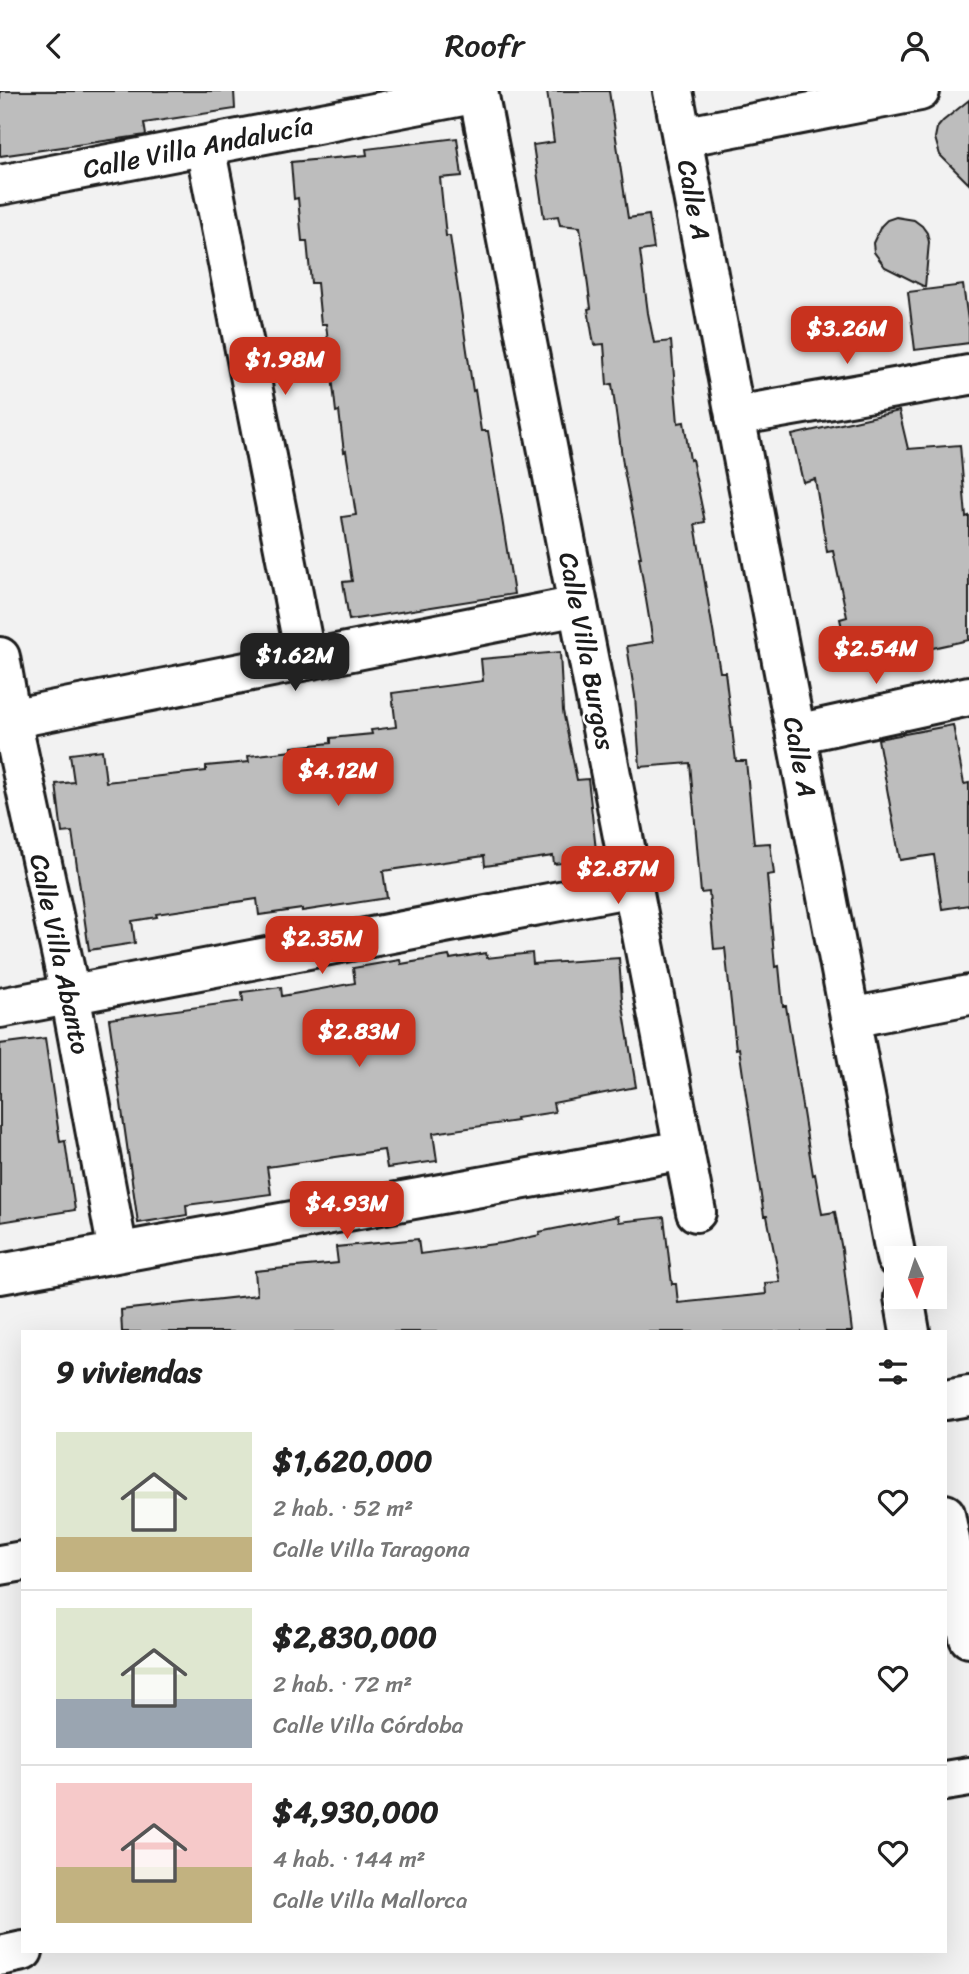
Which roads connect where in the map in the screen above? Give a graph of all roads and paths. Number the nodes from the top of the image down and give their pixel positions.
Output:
1 (673, 91) edge
2 (920, 91) edge
3 (478, 92) edge
4 (682, 137) junction
5 (205, 146) junction
6 (0, 185) edge
7 (969, 375) edge
8 (735, 416) junction
9 (578, 606) junction
10 (0, 657) edge
11 (306, 660) junction
12 (969, 696) edge
13 (5, 720) edge
14 (796, 734) junction
15 (633, 887) junction
16 (70, 994) junction
17 (969, 996) edge
18 (0, 1008) edge
19 (850, 1018) junction
20 (684, 1150) junction
21 (696, 1212) dead end
22 (894, 1246) edge
23 (118, 1252) junction
24 (0, 1274) edge
25 (906, 1309) edge
26 (910, 1330) edge
27 (969, 1396) edge
28 (947, 1400) edge
29 (947, 1524) edge
30 (21, 1561) edge
31 (0, 1565) edge
32 (969, 1638) edge
33 (969, 1777) edge
34 (947, 1781) edge
35 (21, 1951) edge
36 (0, 1956) edge

1 - 4 street, Calle A
2 - 4 street
3 - 5 street, Calle Villa Andalucía
3 - 9 street, Calle Villa Burgos
4 - 8 street, Calle A
5 - 6 street, Calle Villa Andalucía
5 - 11 street
7 - 8 street
8 - 14 street, Calle A
9 - 11 street
9 - 15 street, Calle Villa Burgos
10 - 13 street, Calle Villa Abanto
11 - 13 street
12 - 14 street
13 - 16 street, Calle Villa Abanto
14 - 19 street, Calle A
15 - 16 street
15 - 20 street, Calle Villa Burgos
16 - 18 street
16 - 23 street, Calle Villa Abanto
17 - 19 street
19 - 22 street, Calle A
20 - 21 street, Calle Villa Burgos
20 - 23 street
23 - 24 street
25 - 26 street
27 - 28 street
29 - 32 street
30 - 31 street
33 - 34 street
35 - 36 street

